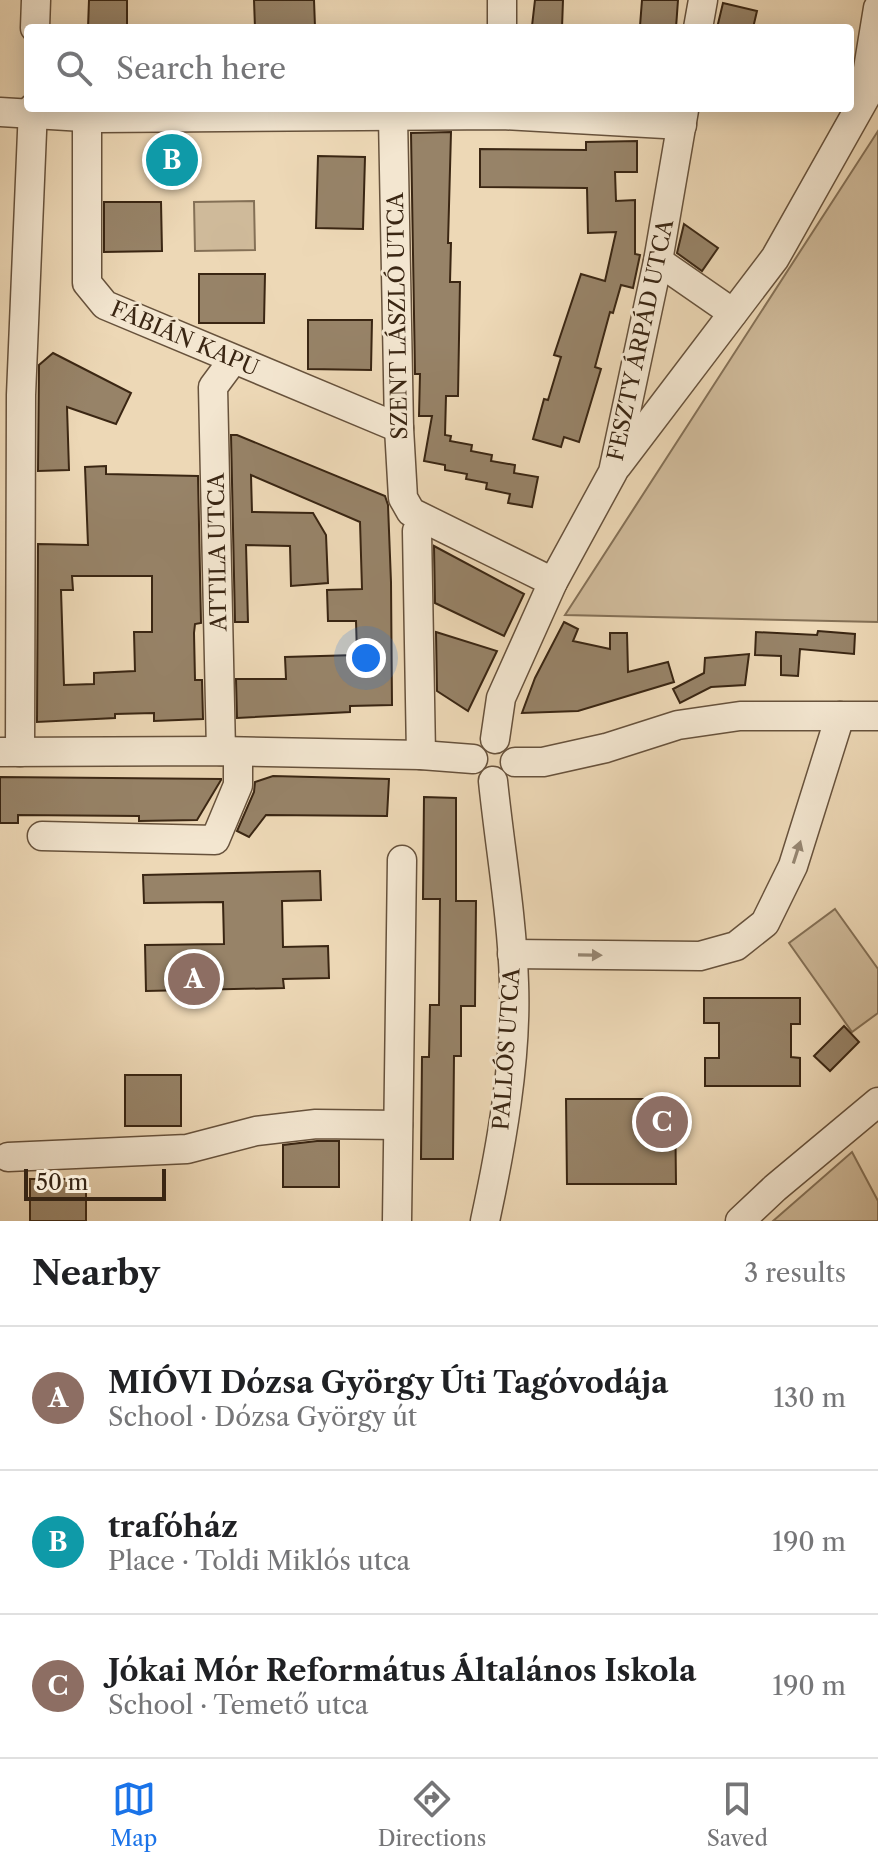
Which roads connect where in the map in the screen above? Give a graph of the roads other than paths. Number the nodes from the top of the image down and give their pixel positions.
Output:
1 (36, 0) edge
2 (502, 0) edge
3 (703, 0) edge
4 (878, 8) edge
5 (35, 24) edge
6 (502, 24) edge
7 (699, 24) edge
8 (878, 75) edge
9 (863, 101) junction
10 (0, 112) edge
11 (33, 112) edge
12 (502, 112) edge
13 (87, 117) junction
14 (393, 117) junction
15 (683, 117) edge
16 (658, 261) junction
17 (733, 313) junction
18 (233, 360) junction
19 (11, 393) edge
20 (399, 428) junction
21 (613, 472) junction
22 (414, 521) junction
23 (553, 582) junction
24 (840, 716) junction
25 (878, 716) edge
26 (495, 739) junction
27 (10, 752) edge
28 (230, 752) junction
29 (421, 755) junction
30 (473, 759) junction
31 (515, 762) junction
32 (493, 781) junction
33 (42, 836) dead end
34 (402, 860) dead end
35 (512, 954) junction
36 (878, 1102) edge
37 (398, 1125) junction
38 (8, 1157) dead end
39 (397, 1221) edge
40 (485, 1221) edge
41 (740, 1221) edge

1 - 5 street
2 - 6 street
3 - 7 street
4 - 9 street
8 - 9 street
9 - 17 street
10 - 11 street
11 - 13 street
11 - 19 street
12 - 14 street
12 - 15 street
13 - 14 street
13 - 18 street, FÁBIÁN KAPU
14 - 20 street, SZENT LÁSZLÓ UTCA
15 - 16 street, FESZTY ÁRPÁD UTCA
16 - 17 street
16 - 21 street, FESZTY ÁRPÁD UTCA
17 - 21 street
18 - 20 street, FÁBIÁN KAPU
18 - 28 street, ATTILA UTCA
19 - 27 street
20 - 22 street, SZENT LÁSZLÓ UTCA
21 - 23 street, FESZTY ÁRPÁD UTCA
22 - 23 street
22 - 29 street, SZENT LÁSZLÓ UTCA
23 - 26 street, FESZTY ÁRPÁD UTCA
24 - 25 street
24 - 31 street
35 -> 24 street
26 - 30 street
26 - 31 street
27 - 28 street
28 - 29 street
28 - 33 street, ATTILA UTCA
29 - 30 street
30 - 32 street
31 - 32 street
32 - 35 street, PALLÓS UTCA
34 - 37 street
35 - 40 street, PALLÓS UTCA
36 - 41 street
37 - 38 street
37 - 39 street

